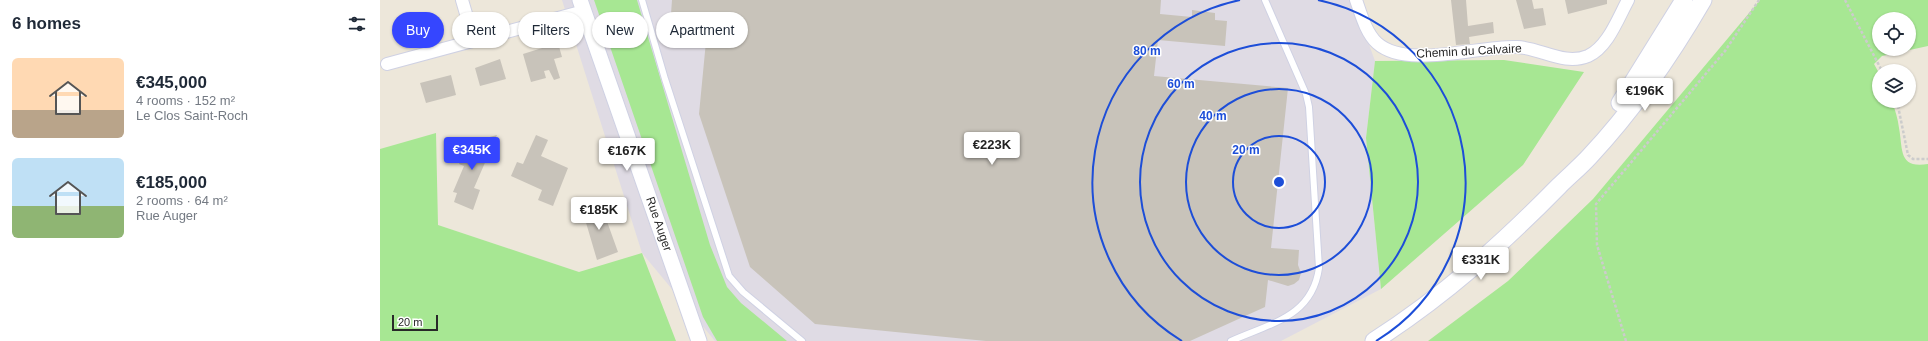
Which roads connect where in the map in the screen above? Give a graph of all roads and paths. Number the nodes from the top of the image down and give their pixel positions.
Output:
1 (462, 0) edge
2 (642, 0) edge
3 (1265, 0) edge
4 (1356, 0) edge
5 (1628, 0) edge
6 (1684, 0) edge
7 (1703, 0) edge
8 (1760, 0) edge
9 (1845, 0) edge
10 (582, 5) edge
11 (466, 12) edge
12 (510, 29) edge
13 (452, 47) edge
14 (387, 64) dead end
15 (1878, 64) edge
16 (1898, 108) edge
17 (1928, 158) edge
18 (1560, 186) junction
19 (699, 339) edge
20 (802, 341) edge
21 (1231, 341) edge
22 (1374, 341) edge
23 (1626, 341) edge

1 - 11 street
2 - 20 lane
3 - 21 lane
4 - 5 street, Chemin du Calvaire
6 - 18 main road
7 - 18 main road
8 - 23 path
9 - 15 path
10 - 12 street
10 - 19 street, Rue Auger
13 - 14 street
16 - 17 path
18 - 22 main road

